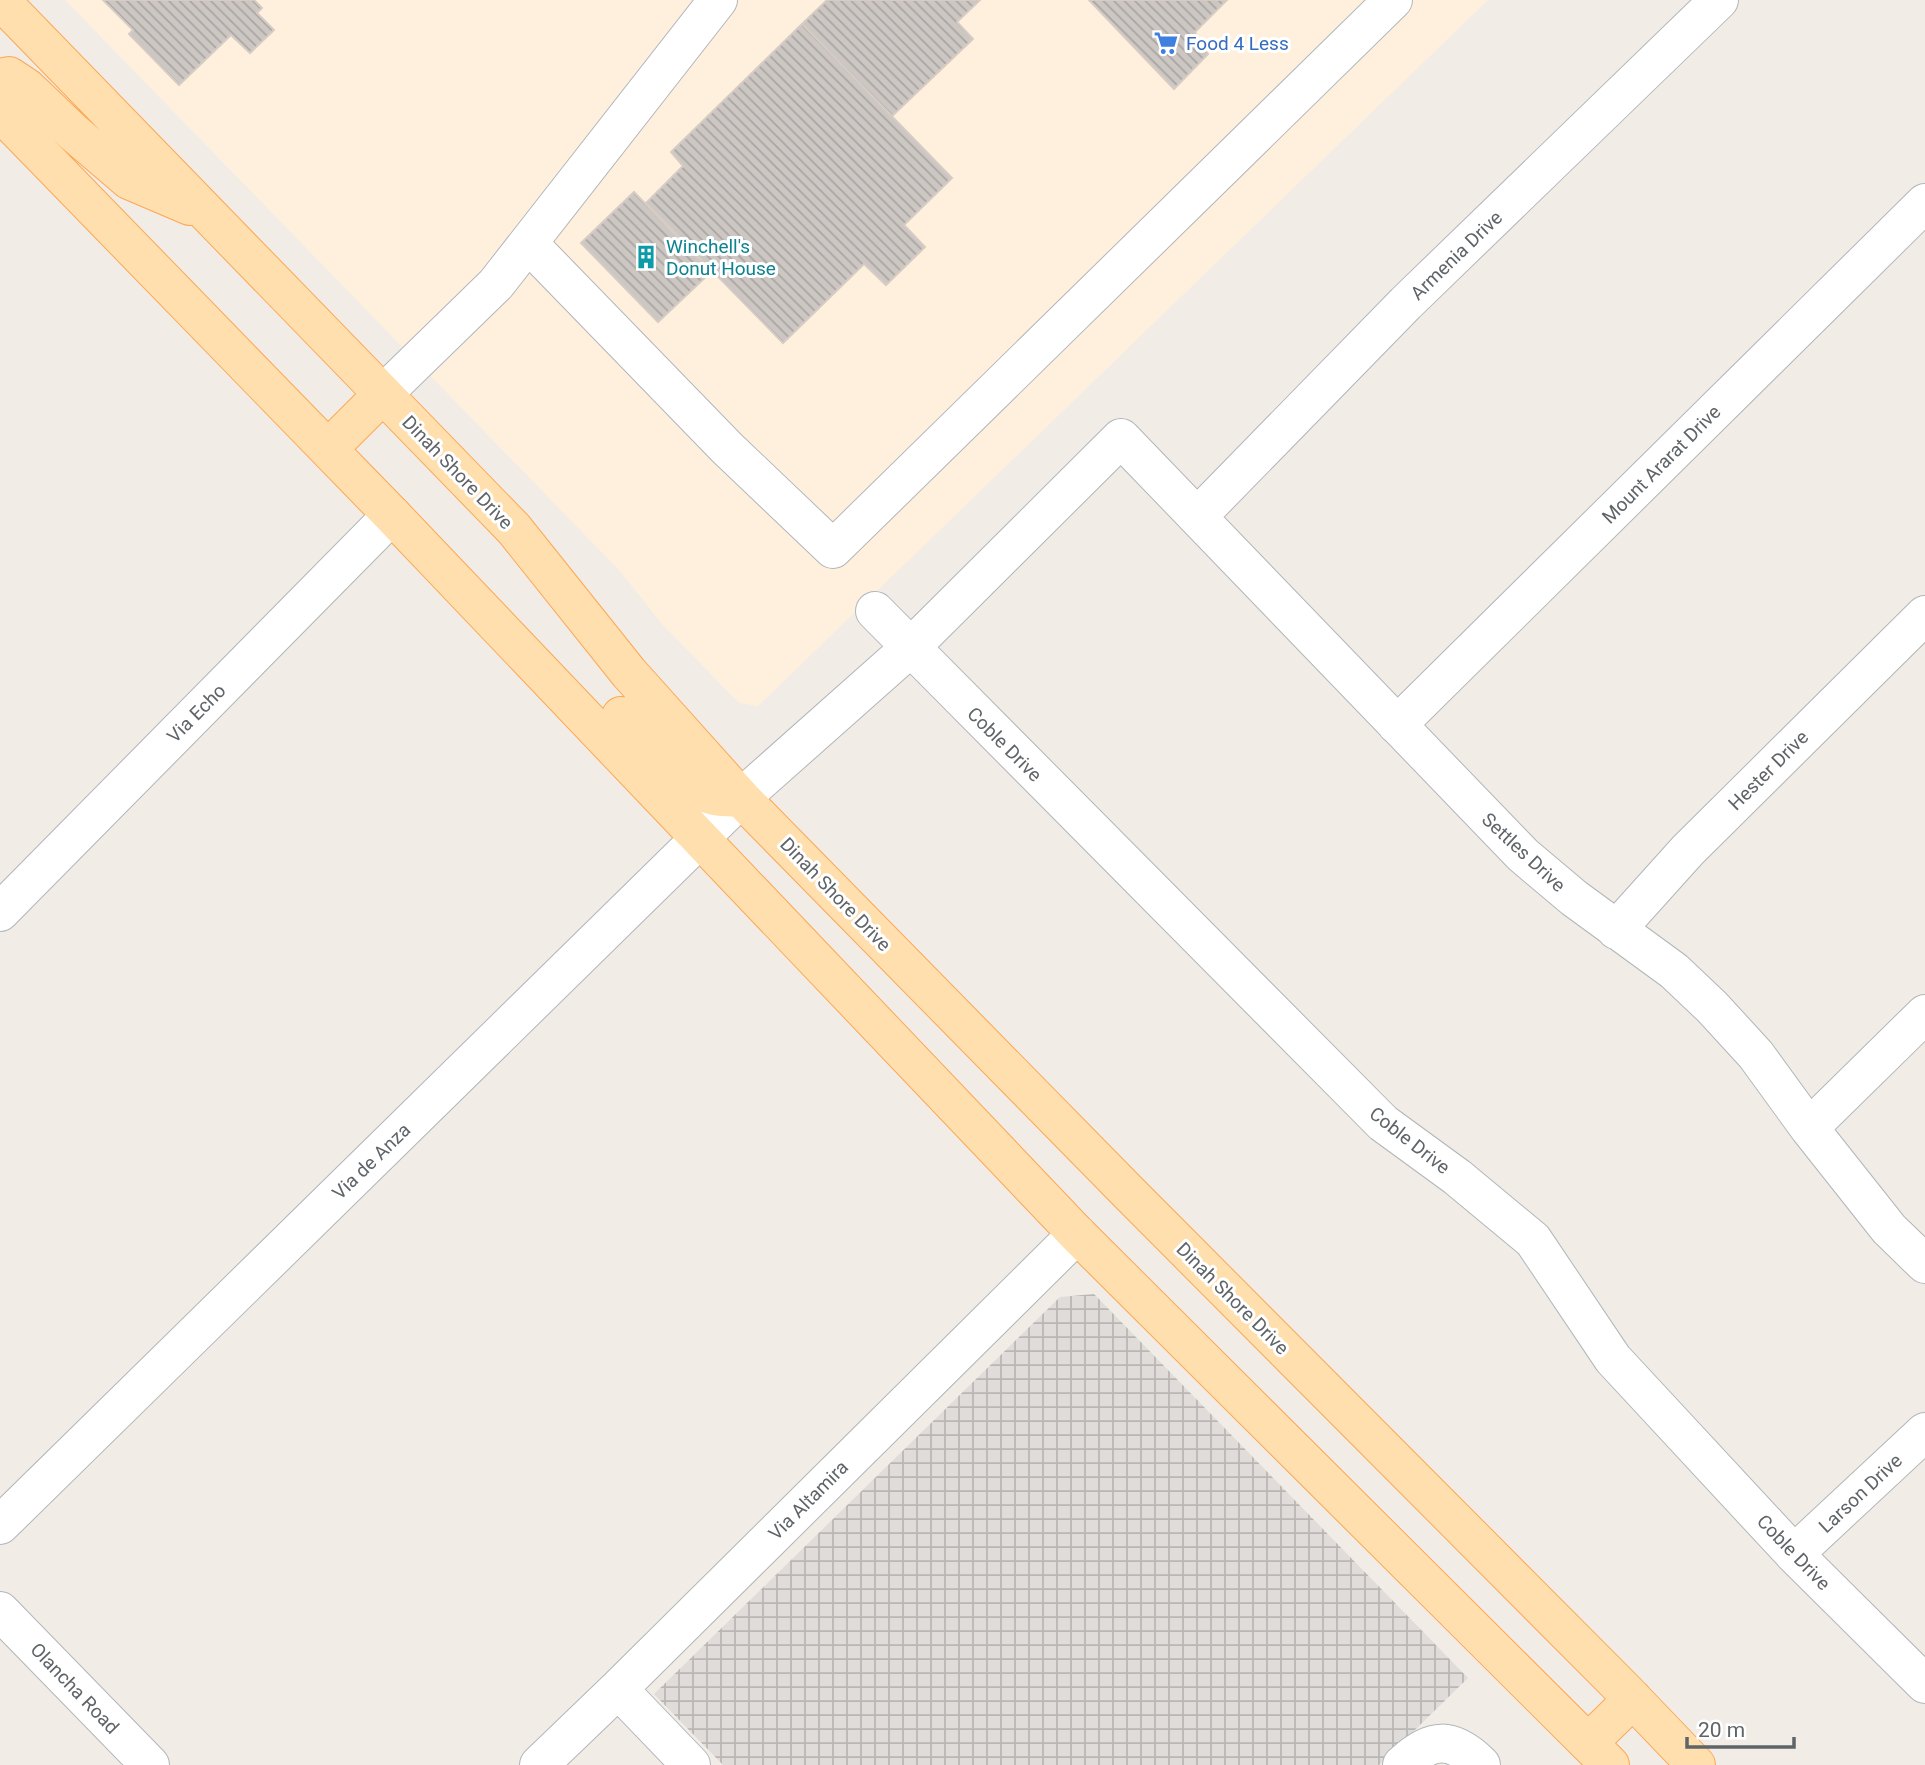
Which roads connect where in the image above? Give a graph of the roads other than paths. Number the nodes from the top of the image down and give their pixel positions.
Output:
1 (0, 0) edge
2 (718, 0) edge
3 (1393, 0) edge
4 (1719, 0) edge
5 (0, 78) edge
6 (0, 112) edge
7 (1925, 203) edge
8 (208, 213) junction
9 (528, 243) junction
10 (383, 394) junction
11 (1121, 438) joint
12 (328, 449) junction
13 (392, 515) junction
14 (1198, 516) junction
15 (875, 611) dead end
16 (1925, 615) edge
17 (509, 637) junction
18 (910, 648) junction
19 (1397, 726) junction
20 (741, 798) junction
21 (701, 838) junction
22 (0, 912) edge
23 (1616, 930) junction
24 (1925, 1014) edge
25 (1809, 1128) junction
26 (1077, 1234) junction
27 (1925, 1264) edge
28 (1925, 1432) edge
29 (0, 1525) edge
30 (1794, 1555) junction
31 (0, 1611) edge
32 (1925, 1684) edge
33 (618, 1689) junction
34 (1633, 1699) junction
35 (1599, 1754) edge
36 (150, 1765) edge
37 (539, 1765) edge
38 (691, 1765) edge
39 (1402, 1765) edge
40 (1481, 1765) edge
41 (1696, 1765) edge

1 - 8 main road, Dinah Shore Drive
2 - 9 street
3 - 9 street
4 - 14 street, Armenia Drive
5 - 8 main road
6 - 12 main road
7 - 19 street, Mount Ararat Drive
8 - 10 main road, Dinah Shore Drive
9 - 10 street
10 - 12 main road
10 - 20 main road, Dinah Shore Drive
11 - 14 street, Settles Drive
11 - 18 street, Via de Anza
12 - 13 main road
13 - 17 main road
13 - 22 street, Via Echo
14 - 19 street, Settles Drive
15 - 18 street, Coble Drive
16 - 23 street, Hester Drive
17 - 20 main road
17 - 21 main road
18 - 20 street, Via de Anza
18 - 30 street, Coble Drive
19 - 23 street, Settles Drive
20 - 21 street, Via de Anza
20 - 34 main road, Dinah Shore Drive
21 - 26 main road
21 - 29 street, Via de Anza
23 - 25 street, Settles Drive
24 - 25 street
25 - 27 street, Settles Drive
26 - 33 street, Via Altamira
26 - 35 main road
28 - 30 street, Larson Drive
30 - 32 street, Coble Drive
31 - 36 street, Olancha Road
33 - 37 street, Via Altamira
33 - 38 street
34 - 35 main road
34 - 41 main road, Dinah Shore Drive
39 - 40 street

